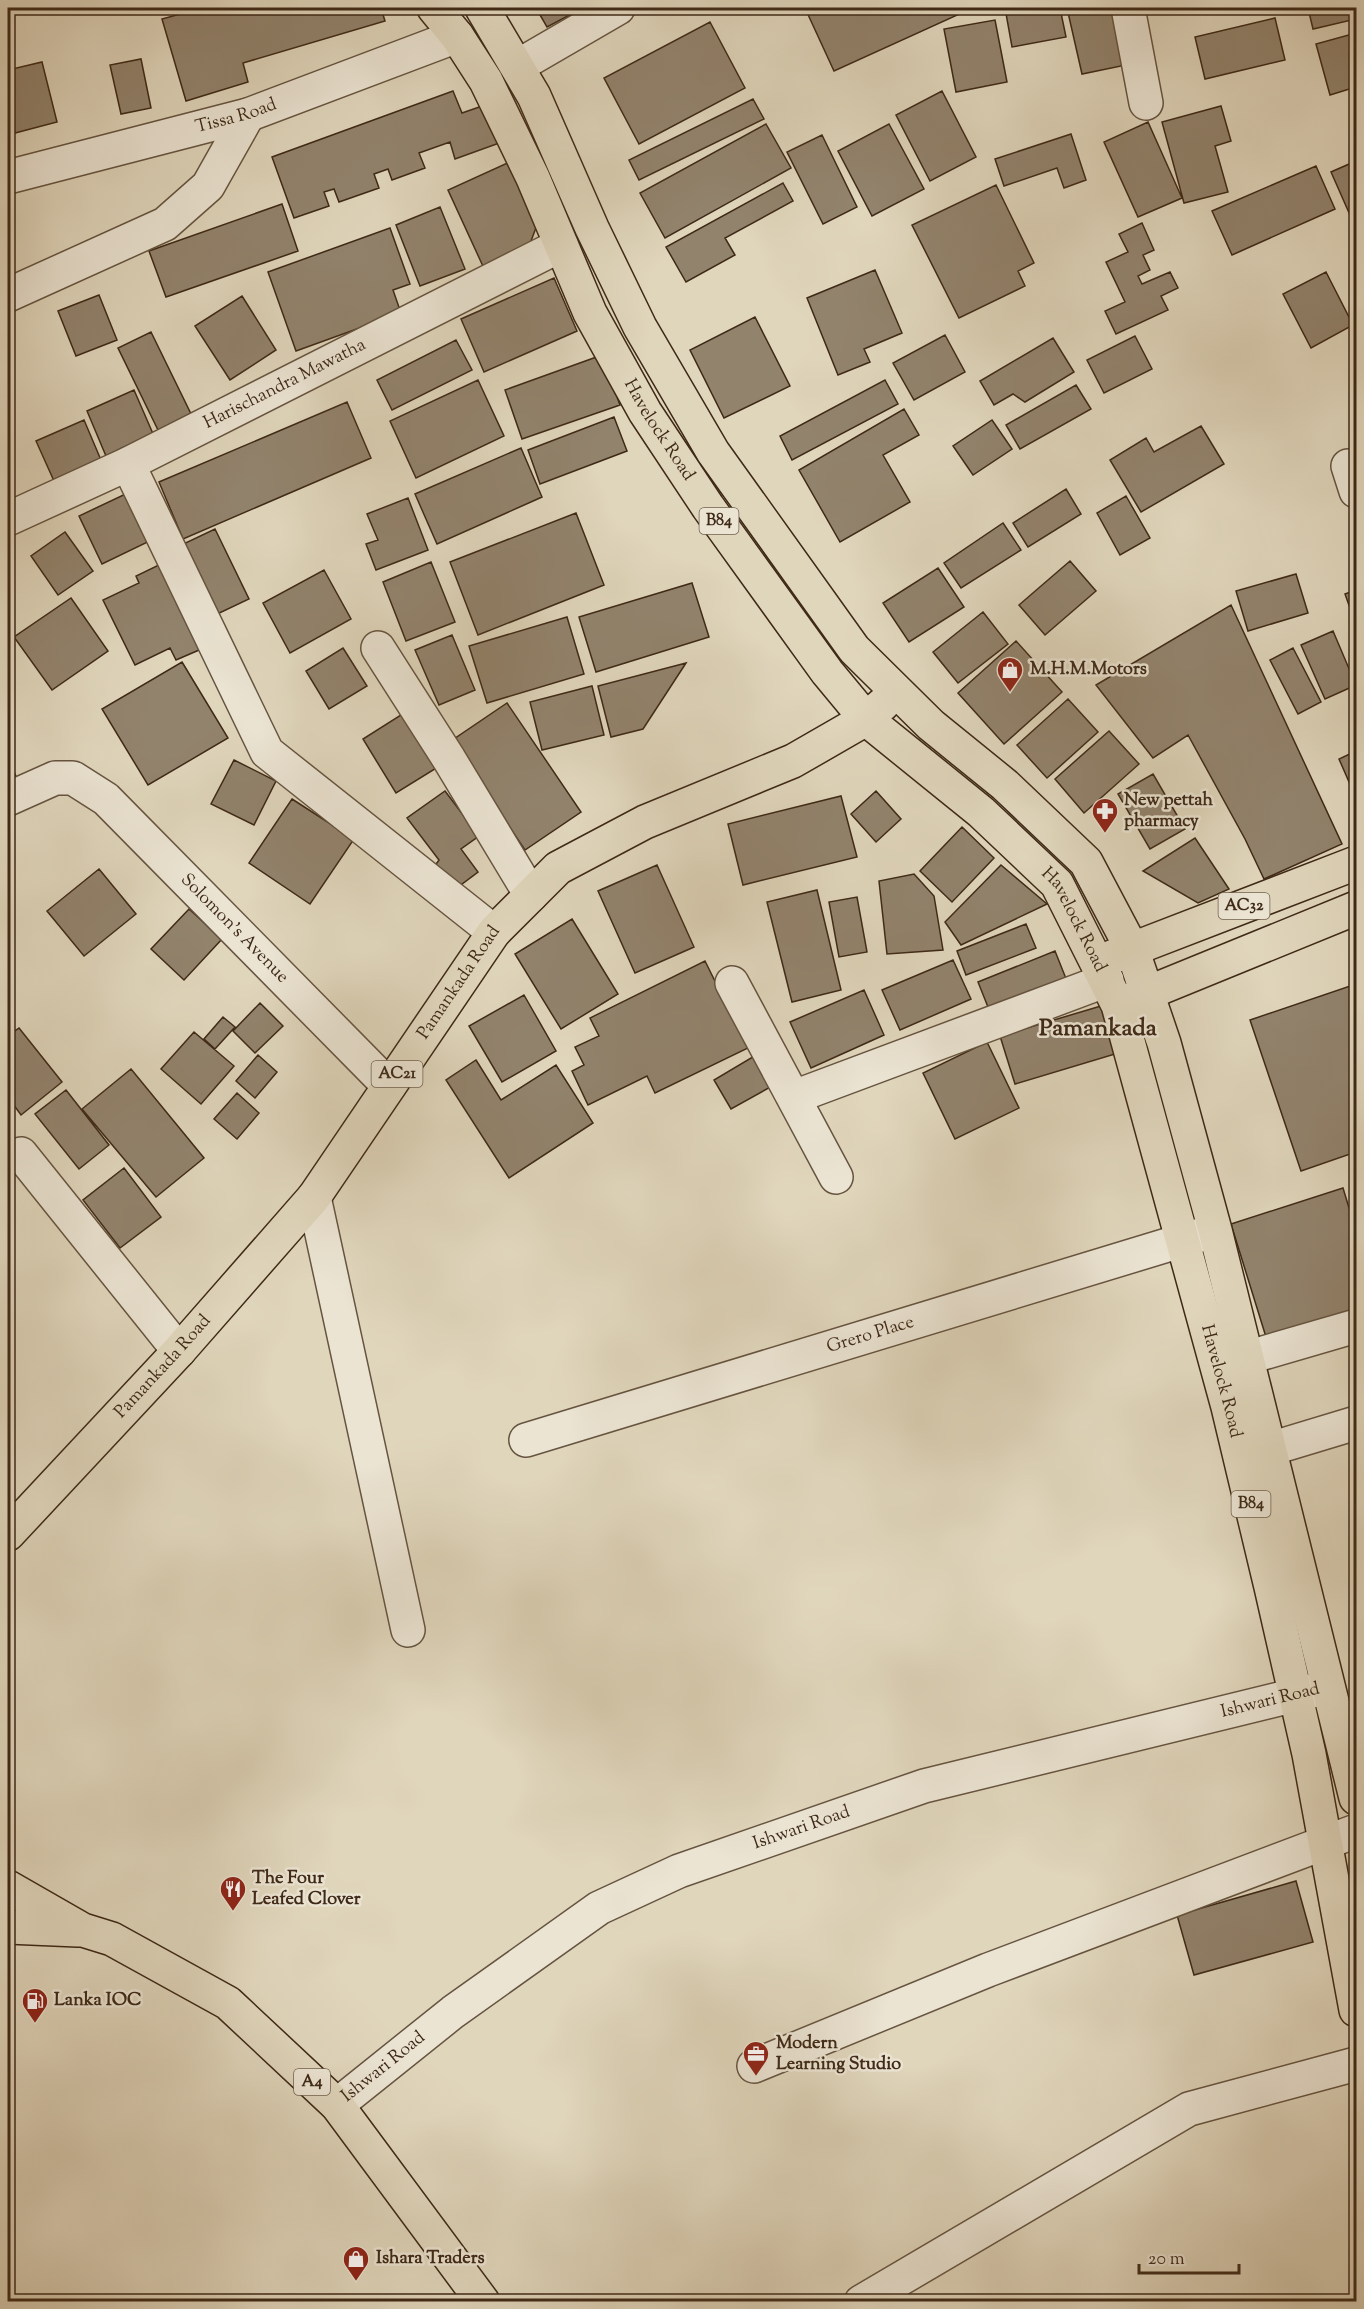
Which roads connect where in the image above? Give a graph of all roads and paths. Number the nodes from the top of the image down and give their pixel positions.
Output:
1 (434, 8) edge
2 (482, 8) edge
3 (618, 8) edge
4 (1128, 8) edge
5 (457, 36) junction
6 (518, 66) junction
7 (1146, 102) dead end
8 (248, 115) junction
9 (8, 177) edge
10 (561, 245) junction
11 (8, 296) edge
12 (128, 464) junction
13 (8, 519) edge
14 (378, 648) dead end
15 (896, 692) junction
16 (866, 718) junction
17 (8, 799) edge
18 (1356, 863) edge
19 (531, 895) junction
20 (1356, 908) edge
21 (494, 932) junction
22 (1132, 949) junction
23 (732, 983) dead end
24 (1108, 983) junction
25 (1149, 994) junction
26 (389, 1086) junction
27 (794, 1097) junction
28 (21, 1154) dead end
29 (836, 1177) dead end
30 (314, 1197) junction
31 (1215, 1230) junction
32 (1182, 1240) junction
33 (1356, 1326) edge
34 (179, 1351) junction
35 (1246, 1358) junction
36 (1356, 1423) edge
37 (526, 1440) dead end
38 (1270, 1449) junction
39 (8, 1534) edge
40 (408, 1630) dead end
41 (1328, 1688) junction
42 (1296, 1695) junction
43 (1356, 1798) edge
44 (1356, 1831) edge
45 (1326, 1843) junction
46 (8, 1887) edge
47 (8, 1928) edge
48 (82, 1930) junction
49 (1352, 1962) edge
50 (1356, 2010) edge
51 (1356, 2064) edge
52 (754, 2066) dead end
53 (337, 2105) junction
54 (483, 2301) edge
55 (861, 2301) edge

1 - 5 main road, Havelock Road / B84
2 - 6 main road, Havelock Road / B84
3 - 6 street
4 - 7 street
5 - 8 street, Tissa Road
5 - 10 main road, Havelock Road / B84
6 - 15 main road, Havelock Road / B84
8 - 9 street, Tissa Road
8 - 11 street
10 - 12 street, Harischandra Mawatha
10 - 16 main road, Havelock Road / B84
12 - 13 street, Harischandra Mawatha
12 - 21 street
14 - 19 street
15 - 16 main road, Pamankada Road / AC21
15 - 22 main road, Havelock Road / B84
16 - 19 main road, Pamankada Road / AC21
16 - 24 main road, Havelock Road / B84
17 - 26 street, Solomon's Avenue
18 - 22 main road, AC32
19 - 21 main road, Pamankada Road / AC21
20 - 25 main road, AC32
21 - 26 main road, Pamankada Road / AC21
22 - 24 main road
22 - 25 main road, Havelock Road / B84
23 - 27 street
24 - 25 main road
24 - 27 street
24 - 32 main road, Havelock Road / B84
25 - 31 main road, Havelock Road / B84
26 - 30 main road, Pamankada Road / AC21
27 - 29 street
28 - 34 street
30 - 34 main road, Pamankada Road / AC21
30 - 40 street
31 - 32 street, Grero Place
31 - 35 main road, Havelock Road / B84
32 - 37 street, Grero Place
32 - 42 main road, Havelock Road / B84
33 - 35 street
34 - 39 main road, Pamankada Road / AC21
35 - 38 main road, Havelock Road / B84
36 - 38 street
38 - 41 main road, Havelock Road / B84
41 - 42 street, Ishwari Road
41 - 43 main road, Havelock Road / B84
42 - 45 main road, Havelock Road / B84
42 - 53 street, Ishwari Road
44 - 45 street
45 - 49 main road, Havelock Road / B84
45 - 52 street
46 - 48 main road, A4
47 - 48 main road, A4
48 - 53 main road, A4
49 - 50 main road, Havelock Road / B84
51 - 55 street
53 - 54 main road, A4

